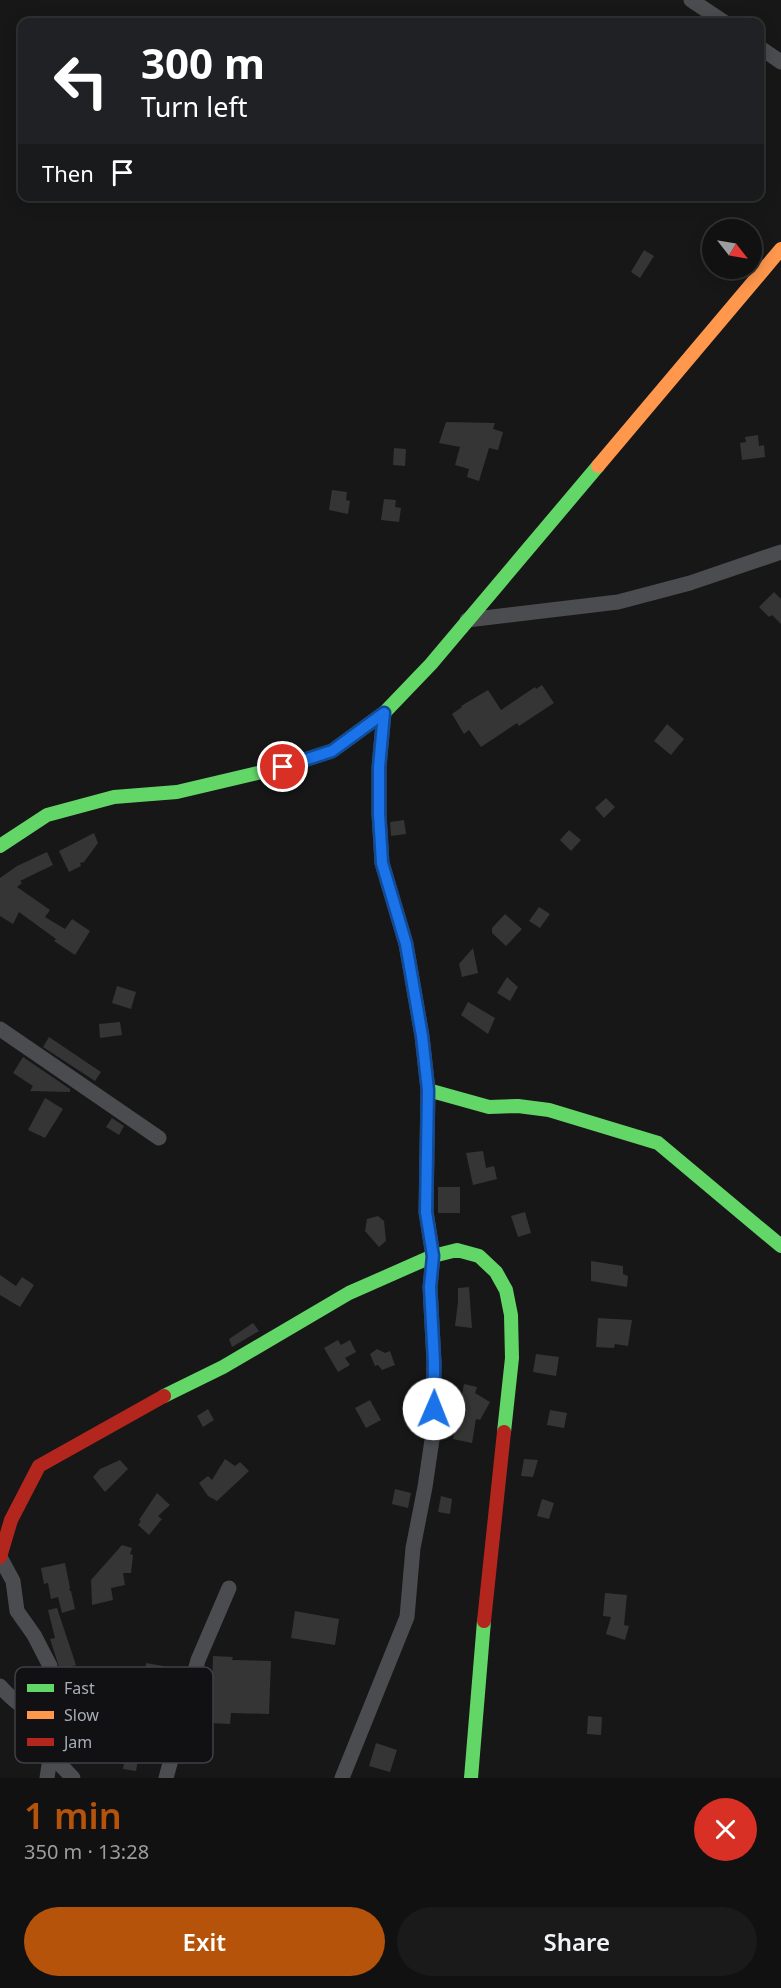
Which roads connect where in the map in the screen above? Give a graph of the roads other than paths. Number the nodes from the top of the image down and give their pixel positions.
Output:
1 (691, 0) edge
2 (718, 18) edge
3 (764, 50) edge
4 (781, 62) edge
5 (781, 249) edge
6 (781, 552) edge
7 (467, 620) junction
8 (384, 713) junction
9 (0, 846) edge
10 (0, 1029) edge
11 (428, 1090) junction
12 (159, 1138) dead end
13 (781, 1246) edge
14 (433, 1256) junction
15 (0, 1557) edge
16 (230, 1588) dead end
17 (50, 1667) edge
18 (196, 1667) edge
19 (0, 1686) edge
20 (15, 1701) edge
21 (50, 1763) edge
22 (59, 1763) edge
23 (170, 1763) edge
24 (47, 1778) edge
25 (73, 1778) edge
26 (166, 1778) edge
27 (342, 1778) edge
28 (471, 1778) edge

1 - 2 street
3 - 4 street
5 - 7 street
6 - 7 street
7 - 8 street
8 - 9 street
8 - 11 street
10 - 12 street
11 - 13 street
11 - 14 street
14 - 15 street
14 - 27 street
14 - 28 street
15 - 17 street
16 - 18 street
19 - 20 street
21 - 24 street
22 - 25 street
23 - 26 street

